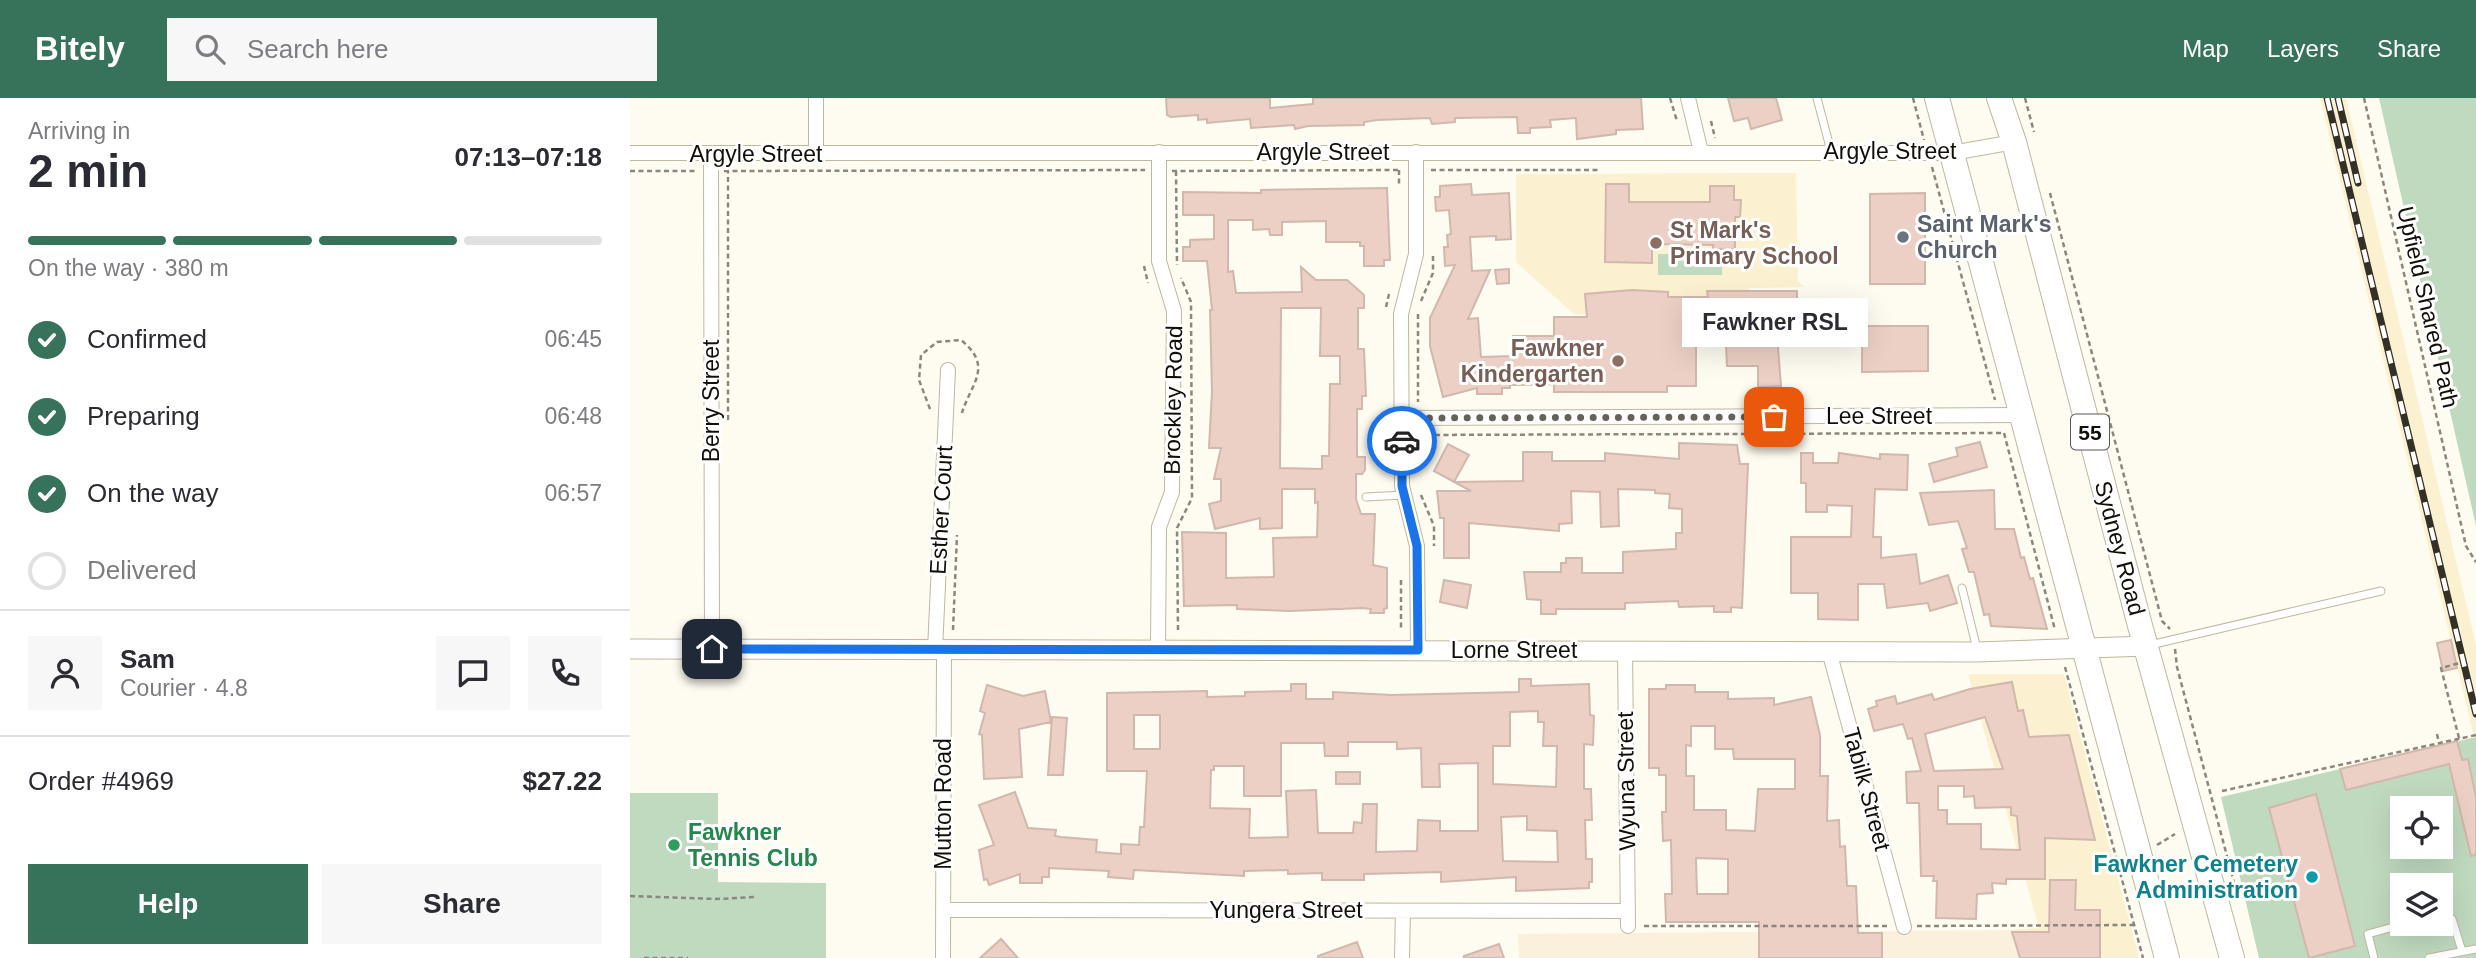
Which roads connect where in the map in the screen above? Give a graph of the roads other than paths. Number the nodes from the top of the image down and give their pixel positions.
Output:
1 (816, 98) edge
2 (1688, 98) edge
3 (1817, 98) edge
4 (1937, 98) edge
5 (1999, 98) edge
6 (2024, 139) junction
7 (1831, 151) junction
8 (1158, 152) junction
9 (1416, 152) junction
10 (1701, 152) junction
11 (1940, 152) junction
12 (630, 153) edge
13 (710, 153) junction
14 (816, 153) junction
15 (948, 370) dead end
16 (1402, 418) junction
17 (2008, 421) junction
18 (1404, 495) junction
19 (1366, 497) dead end
20 (1962, 588) dead end
21 (2381, 591) dead end
22 (2146, 646) junction
23 (1158, 648) junction
24 (630, 649) edge
25 (712, 649) junction
26 (939, 650) junction
27 (1418, 650) junction
28 (1625, 650) junction
29 (2072, 650) junction
30 (1829, 651) junction
31 (1977, 652) junction
32 (943, 910) junction
33 (1403, 911) junction
34 (1628, 919) joint
35 (2453, 922) edge
36 (1904, 927) road end
37 (2390, 928) edge
38 (2476, 949) edge
39 (2462, 951) junction
40 (943, 958) edge
41 (1402, 958) edge
42 (2167, 958) edge
43 (2232, 958) edge
44 (2374, 958) edge
45 (2429, 958) edge

1 - 14 street
2 - 10 street
3 - 7 lane
4 - 11 highway
5 - 6 highway, Sydney Road / 55
6 - 11 street, Argyle Street
6 - 22 highway, Sydney Road / 55
7 - 10 street, Argyle Street
7 - 11 street, Argyle Street
8 - 9 street, Argyle Street
8 - 14 street, Argyle Street
8 - 23 street, Brockley Road
9 - 10 street, Argyle Street
9 - 16 street
11 - 17 highway
12 - 13 street, Argyle Street
13 - 14 street, Argyle Street
13 - 25 street, Berry Street
15 - 26 street, Esther Court
16 - 17 street, Lee Street
16 - 18 street
17 - 29 highway
18 - 19 lane
18 - 27 street
20 - 31 lane
21 - 22 lane
22 - 29 street, Lorne Street
22 - 43 highway, Sydney Road / 55
23 - 26 street, Lorne Street
23 - 27 street, Lorne Street
24 - 25 street, Lorne Street
25 - 26 street, Lorne Street
26 - 32 street, Mutton Road
27 - 28 street, Lorne Street
28 - 30 street, Lorne Street
28 - 34 street, Wyuna Street
29 - 31 street, Lorne Street
29 - 42 highway
30 - 31 street, Lorne Street
30 - 36 street, Tabilk Street
32 - 33 street, Yungera Street
32 - 40 street, Mutton Road
33 - 34 street, Yungera Street
33 - 41 street
35 - 39 lane
37 - 44 lane
38 - 39 lane
39 - 45 lane

